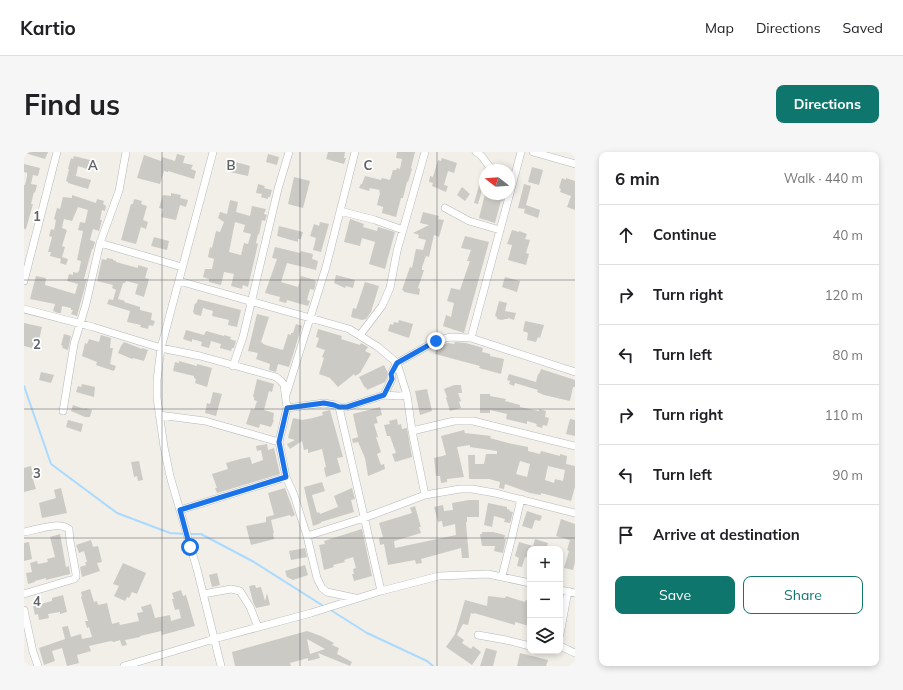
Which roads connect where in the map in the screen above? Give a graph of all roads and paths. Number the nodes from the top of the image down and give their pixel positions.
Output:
1 (57, 152) edge
2 (126, 152) edge
3 (213, 152) edge
4 (289, 152) edge
5 (355, 152) edge
6 (425, 152) edge
7 (476, 152) edge
8 (521, 152) edge
9 (533, 152) edge
10 (487, 164) edge
11 (575, 164) edge
12 (515, 169) edge
13 (507, 200) edge
14 (446, 208) dead end
15 (340, 211) junction
16 (402, 230) junction
17 (500, 230) junction
18 (100, 243) junction
19 (182, 267) junction
20 (179, 280) junction
21 (24, 281) edge
22 (252, 302) junction
23 (24, 309) edge
24 (310, 318) junction
25 (79, 324) junction
26 (360, 335) junction
27 (471, 338) junction
28 (161, 348) junction
29 (397, 363) junction
30 (233, 366) junction
31 (575, 372) edge
32 (407, 394) junction
33 (384, 395) junction
34 (285, 399) junction
35 (339, 407) junction
36 (287, 408) junction
37 (63, 411) dead end
38 (159, 415) junction
39 (412, 431) junction
40 (279, 442) junction
41 (575, 446) edge
42 (286, 477) junction
43 (425, 495) junction
44 (521, 499) junction
45 (180, 510) junction
46 (575, 513) edge
47 (364, 518) junction
48 (24, 532) edge
49 (307, 536) junction
50 (502, 576) junction
51 (527, 582) edge
52 (381, 591) junction
53 (571, 592) edge
54 (24, 594) edge
55 (203, 594) junction
56 (355, 598) junction
57 (24, 610) edge
58 (563, 623) edge
59 (258, 627) junction
60 (478, 635) dead end
61 (214, 639) junction
62 (527, 645) edge
63 (563, 647) edge
64 (575, 653) edge
65 (38, 666) edge
66 (124, 666) edge
67 (221, 666) edge

1 - 21 street
2 - 18 street
3 - 19 street
4 - 22 street
5 - 15 street
6 - 16 street
7 - 10 street
8 - 12 street
9 - 11 street
13 - 17 street
14 - 17 street
15 - 16 street
15 - 24 street
16 - 26 street
17 - 27 street
18 - 19 street
18 - 25 street
19 - 20 street
20 - 22 street
20 - 28 street
22 - 24 street
22 - 30 street
23 - 25 street
24 - 26 street
24 - 34 street
25 - 28 street
25 - 37 street
26 - 29 street
27 - 29 street
27 - 31 street
28 - 30 street
28 - 38 street
29 - 32 street
29 - 33 street
30 - 34 street
32 - 33 street
32 - 39 street
33 - 35 street
34 - 36 street
35 - 36 street
35 - 47 street
36 - 40 street
38 - 40 street
38 - 45 street
39 - 41 street
39 - 43 street
40 - 42 street
42 - 45 street
42 - 49 street
43 - 44 street
43 - 47 street
44 - 46 street
44 - 50 street
45 - 55 street
47 - 49 street
47 - 52 street
48 - 54 street
49 - 56 street
50 - 51 street
50 - 52 street
52 - 56 street
53 - 58 street
55 - 59 street
55 - 61 street
56 - 59 street
57 - 65 street
59 - 61 street
60 - 62 street
61 - 66 street
61 - 67 street
63 - 64 street

